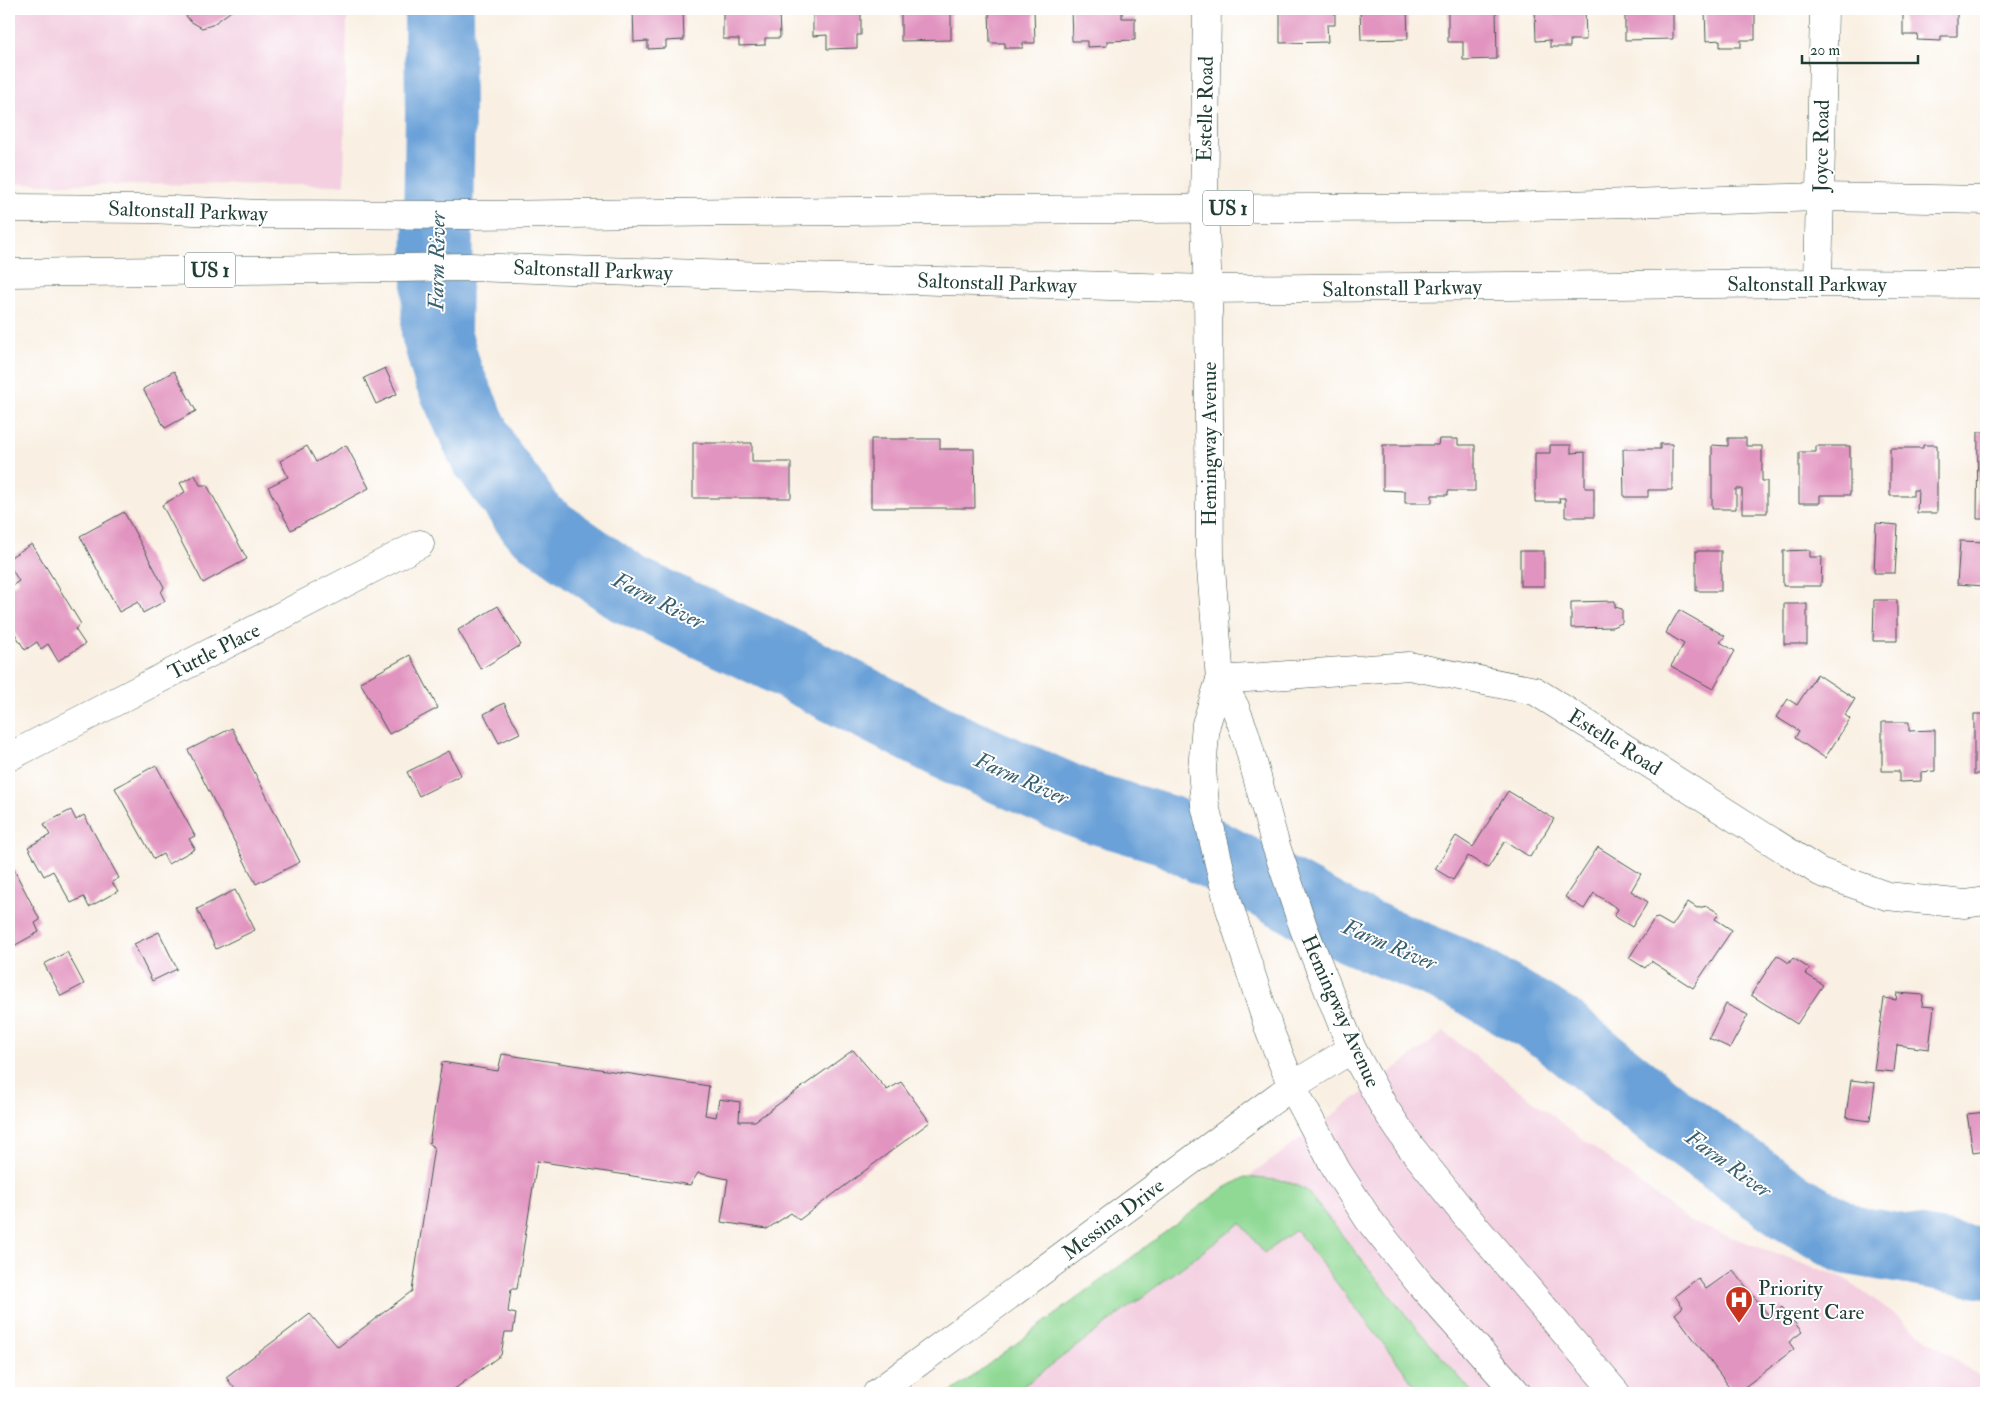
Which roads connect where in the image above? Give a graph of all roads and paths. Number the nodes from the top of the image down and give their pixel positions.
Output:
1 (1207, 9) edge
2 (1824, 9) edge
3 (1821, 197) junction
4 (1986, 200) edge
5 (9, 208) edge
6 (1204, 208) junction
7 (9, 273) edge
8 (1818, 282) junction
9 (1986, 284) edge
10 (1208, 289) junction
11 (420, 544) dead end
12 (1220, 680) junction
13 (9, 757) edge
14 (1986, 901) edge
15 (1352, 1049) junction
16 (1292, 1086) junction
17 (877, 1393) edge
18 (1517, 1393) edge
19 (1616, 1393) edge

1 - 6 main road, Estelle Road
2 - 3 main road, Joyce Road
3 - 4 main road, Saltonstall Parkway / US 1
3 - 6 main road, Saltonstall Parkway / US 1
3 - 8 main road, Joyce Road
5 - 6 main road, Saltonstall Parkway / US 1
6 - 10 main road, Hemingway Avenue
7 - 10 main road, Saltonstall Parkway / US 1
8 - 9 main road, Saltonstall Parkway / US 1
8 - 10 main road, Saltonstall Parkway / US 1
10 - 12 main road, Hemingway Avenue
11 - 13 main road, Tuttle Place
12 - 14 main road, Estelle Road
12 - 15 main road, Hemingway Avenue
12 - 16 main road, Hemingway Avenue
15 - 16 main road, Messina Drive
15 - 19 main road, Hemingway Avenue
16 - 17 main road, Messina Drive
16 - 18 main road, Hemingway Avenue

